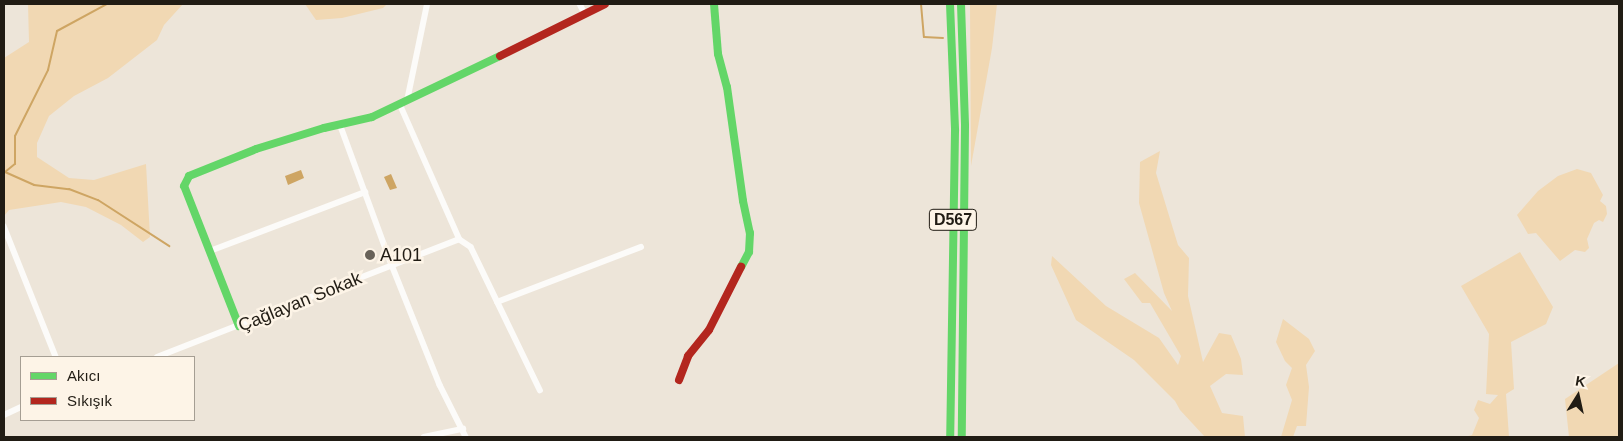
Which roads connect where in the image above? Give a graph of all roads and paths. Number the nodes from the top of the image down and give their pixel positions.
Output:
1 (427, 4) edge
2 (580, 4) edge
3 (605, 4) edge
4 (714, 4) edge
5 (950, 4) edge
6 (961, 4) edge
7 (585, 14) junction
8 (404, 103) junction
9 (340, 124) junction
10 (365, 192) junction
11 (4, 226) edge
12 (459, 239) junction
13 (641, 247) dead end
14 (210, 251) junction
15 (392, 266) junction
16 (497, 302) junction
17 (240, 326) junction
18 (56, 356) edge
19 (160, 356) edge
20 (679, 380) dead end
21 (540, 390) dead end
22 (20, 407) edge
23 (4, 415) edge
24 (463, 429) junction
25 (424, 437) edge
26 (466, 437) edge
27 (950, 437) edge
28 (962, 437) edge

1 - 8 street
2 - 7 street
3 - 7 main road
4 - 20 main road
5 - 27 main road, D567
6 - 28 main road, D567
7 - 8 main road
8 - 9 main road
8 - 12 street
9 - 10 street
9 - 14 main road
10 - 14 street
10 - 15 street
11 - 18 street
12 - 15 street, Çağlayan Sokak
12 - 16 street
13 - 16 street
14 - 17 main road
15 - 17 street, Çağlayan Sokak
15 - 24 street
16 - 21 street
17 - 19 street, Çağlayan Sokak
22 - 23 street
24 - 25 street
24 - 26 street

